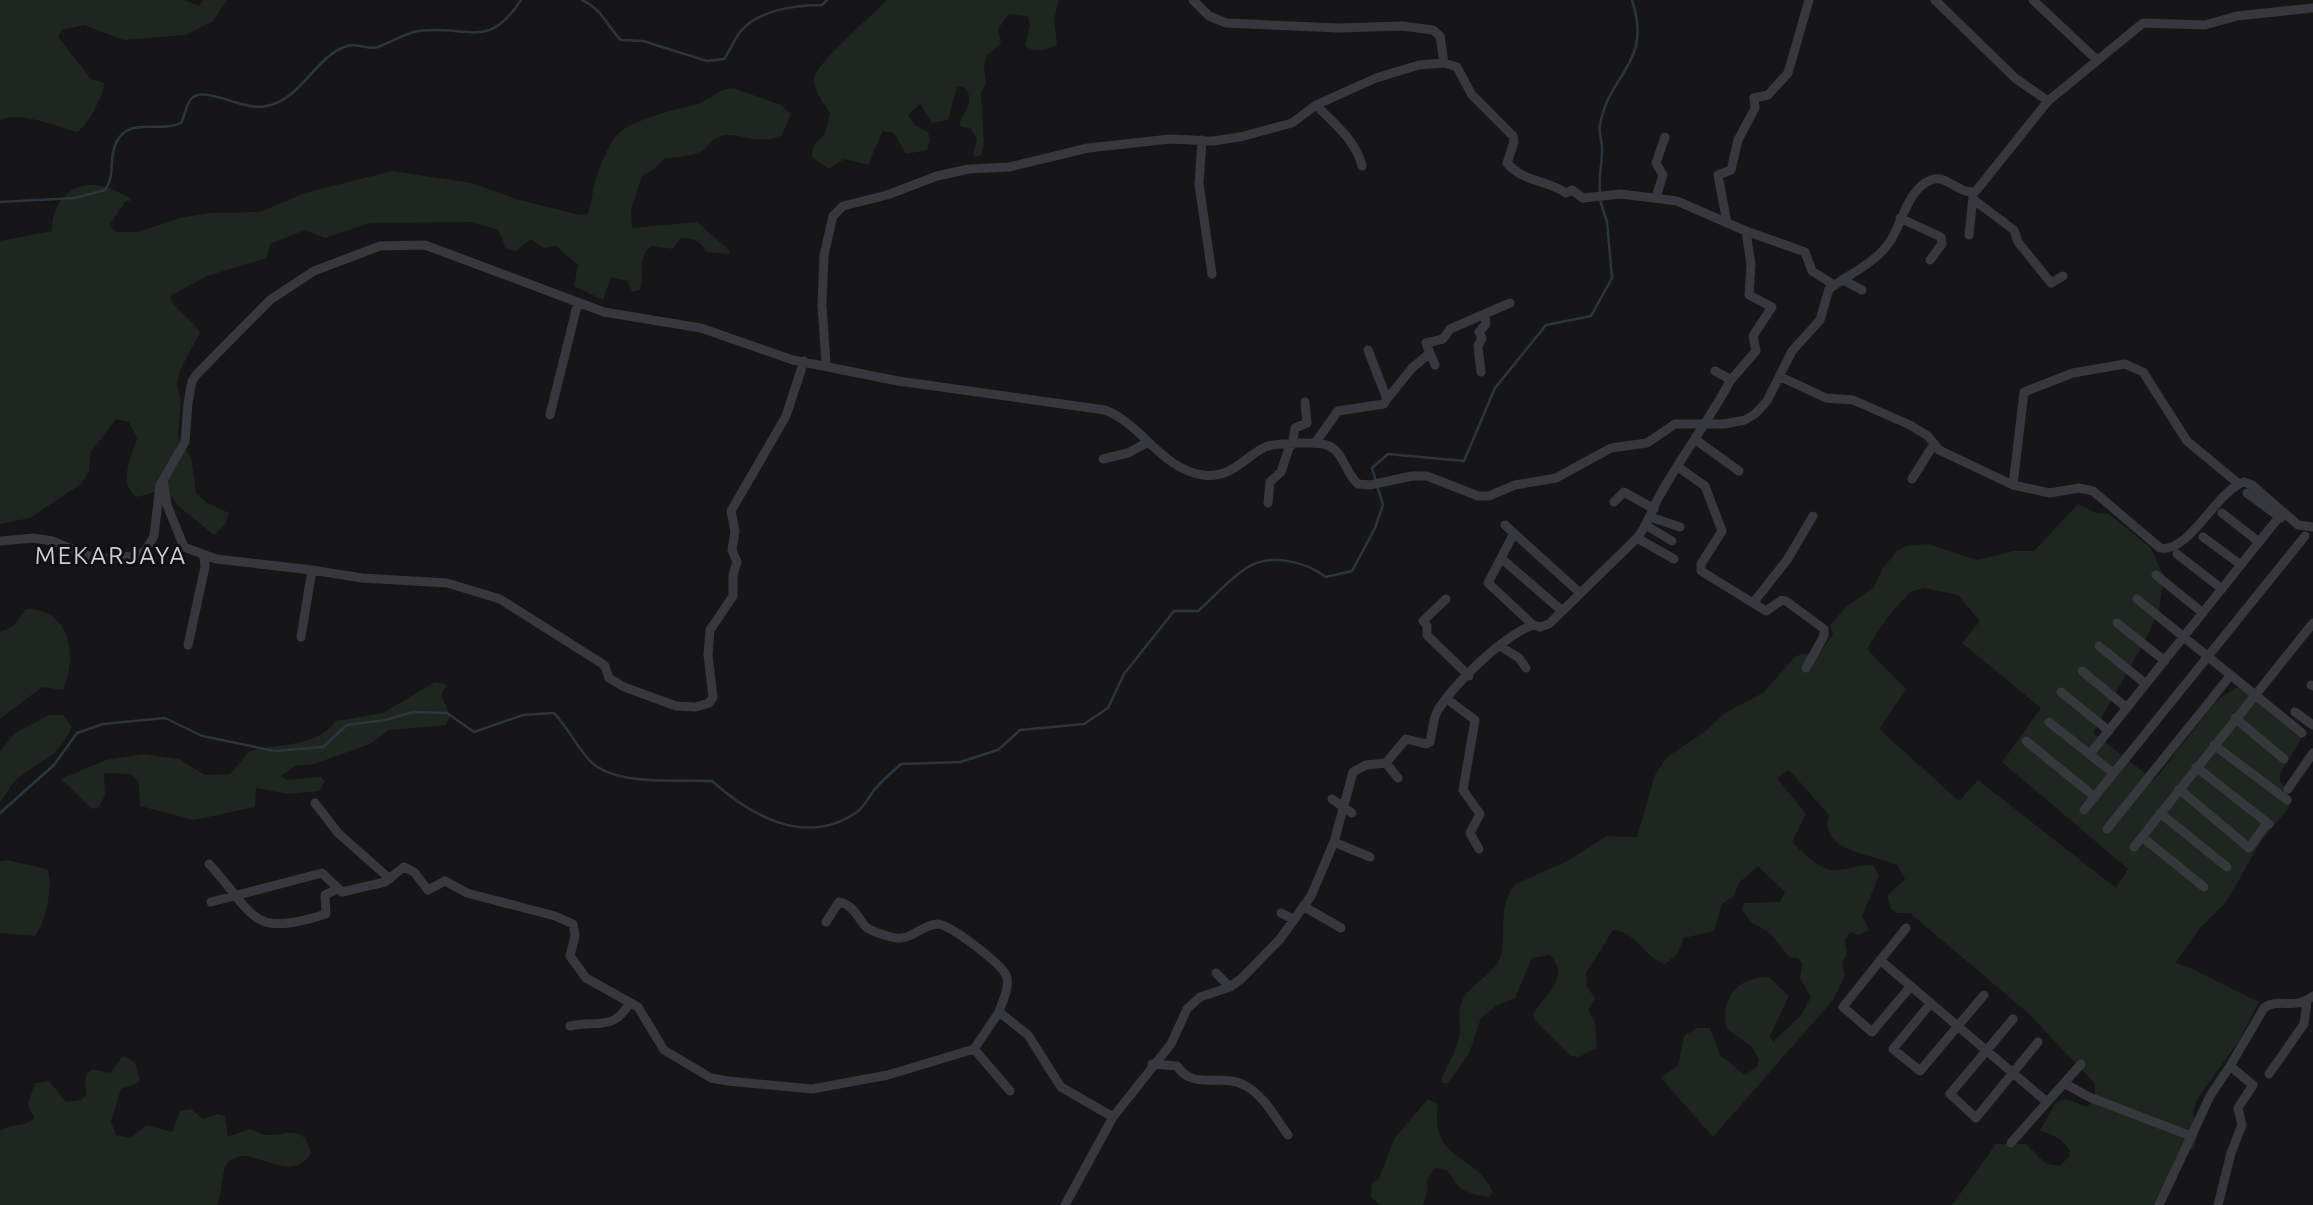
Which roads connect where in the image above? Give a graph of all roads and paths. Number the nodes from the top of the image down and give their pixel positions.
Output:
1 (1193, 0) edge
2 (1809, 0) edge
3 (1934, 0) edge
4 (2033, 0) edge
5 (2313, 8) edge
6 (2097, 60) junction
7 (1444, 63) junction
8 (2048, 101) junction
9 (1316, 105) junction
10 (1665, 137) dead end
11 (1202, 139) junction
12 (1362, 166) dead end
13 (1973, 196) junction
14 (1656, 197) junction
15 (1900, 218) junction
16 (1727, 223) junction
17 (1746, 231) junction
18 (1969, 235) dead end
19 (1930, 260) dead end
20 (1212, 274) dead end
21 (2063, 276) dead end
22 (1838, 283) junction
23 (1862, 290) dead end
24 (578, 302) junction
25 (1510, 303) dead end
26 (1485, 316) junction
27 (1368, 350) dead end
28 (1430, 353) junction
29 (804, 361) junction
30 (826, 364) junction
31 (1435, 365) dead end
32 (1715, 371) dead end
33 (1481, 372) dead end
34 (1781, 377) junction
35 (1730, 381) junction
36 (1387, 399) junction
37 (1305, 402) dead end
38 (550, 415) dead end
39 (1706, 424) junction
40 (1696, 440) junction
41 (1148, 442) junction
42 (1315, 443) junction
43 (1934, 443) junction
44 (1287, 445) junction
45 (1103, 460) dead end
46 (1678, 467) junction
47 (1740, 471) dead end
48 (163, 478) junction
49 (1912, 479) dead end
50 (2239, 484) junction
51 (2013, 485) junction
52 (2247, 493) dead end
53 (1614, 502) dead end
54 (1268, 503) dead end
55 (2222, 513) dead end
56 (2281, 514) junction
57 (1813, 516) dead end
58 (1650, 517) junction
59 (1505, 525) dead end
60 (1680, 527) dead end
61 (2313, 527) edge
62 (1514, 533) junction
63 (2203, 537) dead end
64 (1637, 538) junction
65 (2309, 539) edge
66 (0, 541) edge
67 (1672, 541) dead end
68 (2259, 542) junction
69 (2177, 554) dead end
70 (204, 556) junction
71 (1502, 559) junction
72 (1674, 559) dead end
73 (2241, 565) junction
74 (312, 570) junction
75 (2157, 575) dead end
76 (2222, 589) junction
77 (1580, 593) junction
78 (1446, 599) dead end
79 (2137, 599) dead end
80 (1753, 603) junction
81 (1561, 610) junction
82 (2203, 613) junction
83 (2117, 622) dead end
84 (2313, 623) edge
85 (1533, 625) junction
86 (301, 637) dead end
87 (2184, 637) junction
88 (188, 646) dead end
89 (1500, 646) junction
90 (2099, 646) dead end
91 (2207, 657) junction
92 (2165, 661) junction
93 (1526, 668) dead end
94 (1807, 668) dead end
95 (2082, 671) dead end
96 (1469, 676) junction
97 (2230, 676) junction
98 (2146, 684) junction
99 (2061, 692) dead end
100 (2253, 695) junction
101 (1447, 699) junction
102 (2127, 708) junction
103 (2295, 712) dead end
104 (2235, 718) junction
105 (2049, 722) dead end
106 (2313, 725) edge
107 (2109, 731) junction
108 (2302, 733) dead end
109 (2026, 741) dead end
110 (2214, 745) junction
111 (2313, 752) edge
112 (2090, 754) junction
113 (2284, 759) dead end
114 (1386, 763) junction
115 (2196, 767) junction
116 (2113, 774) junction
117 (1398, 778) dead end
118 (2179, 789) junction
119 (2288, 789) dead end
120 (2095, 797) junction
121 (1332, 799) dead end
122 (2287, 800) dead end
123 (315, 803) dead end
124 (1342, 807) junction
125 (2084, 810) dead end
126 (1352, 813) dead end
127 (2160, 813) junction
128 (2108, 829) dead end
129 (2142, 837) junction
130 (1334, 842) junction
131 (2134, 847) dead end
132 (1479, 849) dead end
133 (1370, 857) dead end
134 (209, 864) dead end
135 (2227, 867) dead end
136 (390, 878) junction
137 (2204, 887) dead end
138 (337, 889) junction
139 (237, 895) junction
140 (211, 902) dead end
141 (1303, 906) junction
142 (1281, 913) dead end
143 (1293, 919) junction
144 (826, 922) dead end
145 (1342, 928) dead end
146 (1906, 928) dead end
147 (1880, 960) junction
148 (1216, 973) dead end
149 (1230, 986) junction
150 (1911, 986) junction
151 (1984, 995) dead end
152 (2310, 999) edge
153 (630, 1003) junction
154 (1931, 1003) junction
155 (999, 1012) junction
156 (2013, 1019) dead end
157 (570, 1026) dead end
158 (1958, 1026) junction
159 (2038, 1042) dead end
160 (974, 1049) junction
161 (1987, 1051) junction
162 (1152, 1064) junction
163 (2081, 1064) dead end
164 (2230, 1066) junction
165 (2013, 1073) junction
166 (2269, 1074) dead end
167 (2064, 1083) junction
168 (1010, 1091) dead end
169 (2047, 1102) junction
170 (1113, 1117) junction
171 (1288, 1135) dead end
172 (2191, 1136) junction
173 (2011, 1143) dead end
174 (1065, 1205) edge
175 (2159, 1205) edge
176 (2218, 1205) edge

1 - 7 street
2 - 16 street
3 - 8 street
4 - 6 street
5 - 6 street
6 - 8 street
7 - 9 street
7 - 14 street
8 - 13 street
9 - 11 street
9 - 12 street
10 - 14 street
11 - 20 street
11 - 30 street
13 - 15 street
13 - 18 street
13 - 21 street
14 - 16 street
15 - 19 street
15 - 22 street
16 - 17 street
17 - 22 street
17 - 35 street
22 - 23 street
22 - 34 street
24 - 29 street
24 - 38 street
24 - 48 street
25 - 26 street
26 - 28 street
26 - 33 street
27 - 36 street
28 - 31 street
28 - 36 street
29 - 30 street
29 - 74 street
30 - 41 street
32 - 35 street
34 - 39 street
34 - 43 street
35 - 39 street
36 - 42 street
37 - 44 street
39 - 40 street
39 - 42 street
40 - 46 street
40 - 47 street
41 - 44 street
41 - 45 street
42 - 44 street
43 - 49 street
43 - 51 street
44 - 54 street
46 - 58 street
46 - 80 street
48 - 66 street
48 - 70 street
50 - 51 street
50 - 51 street
50 - 56 street
52 - 56 street
53 - 58 street
55 - 68 street
56 - 61 street
56 - 65 street
56 - 68 street
57 - 80 street
58 - 60 street
58 - 64 street
58 - 67 street
59 - 62 street
62 - 71 street
62 - 77 street
63 - 73 street
64 - 72 street
64 - 77 street
65 - 91 street
68 - 73 street
69 - 76 street
70 - 74 street
70 - 88 street
71 - 81 street
71 - 85 street
73 - 76 street
74 - 86 street
75 - 82 street
76 - 82 street
77 - 81 street
78 - 96 street
79 - 87 street
80 - 94 street
81 - 85 street
82 - 87 street
83 - 92 street
84 - 100 street
85 - 89 street
87 - 91 street
87 - 92 street
89 - 93 street
89 - 96 street
90 - 98 street
91 - 97 street
91 - 116 street
92 - 98 street
95 - 102 street
96 - 101 street
97 - 100 street
97 - 128 street
98 - 102 street
99 - 107 street
100 - 104 street
100 - 108 street
101 - 114 street
101 - 132 street
102 - 107 street
103 - 106 street
104 - 110 street
104 - 113 street
105 - 112 street
107 - 112 street
109 - 120 street
110 - 115 street
110 - 122 street
111 - 119 street
112 - 116 street
114 - 117 street
114 - 124 street
115 - 118 street
115 - 118 street
116 - 120 street
118 - 127 street
120 - 125 street
121 - 124 street
123 - 136 street
124 - 126 street
124 - 130 street
127 - 129 street
127 - 135 street
129 - 131 street
129 - 137 street
130 - 133 street
130 - 141 street
134 - 139 street
136 - 138 street
136 - 153 street
138 - 139 street
138 - 139 street
139 - 140 street
141 - 143 street
141 - 145 street
142 - 143 street
143 - 149 street
144 - 155 street
146 - 147 street
147 - 150 street
147 - 150 street
148 - 149 street
149 - 162 street
150 - 154 street
151 - 158 street
152 - 164 street
152 - 166 street
153 - 157 street
153 - 160 street
154 - 158 street
154 - 158 street
155 - 160 street
155 - 170 street
156 - 161 street
158 - 161 street
159 - 165 street
160 - 168 street
161 - 165 street
161 - 165 street
162 - 170 street
162 - 171 street
163 - 167 street
164 - 172 street
164 - 176 street
165 - 169 street
167 - 169 street
167 - 172 street
169 - 173 street
170 - 174 street
172 - 175 street

